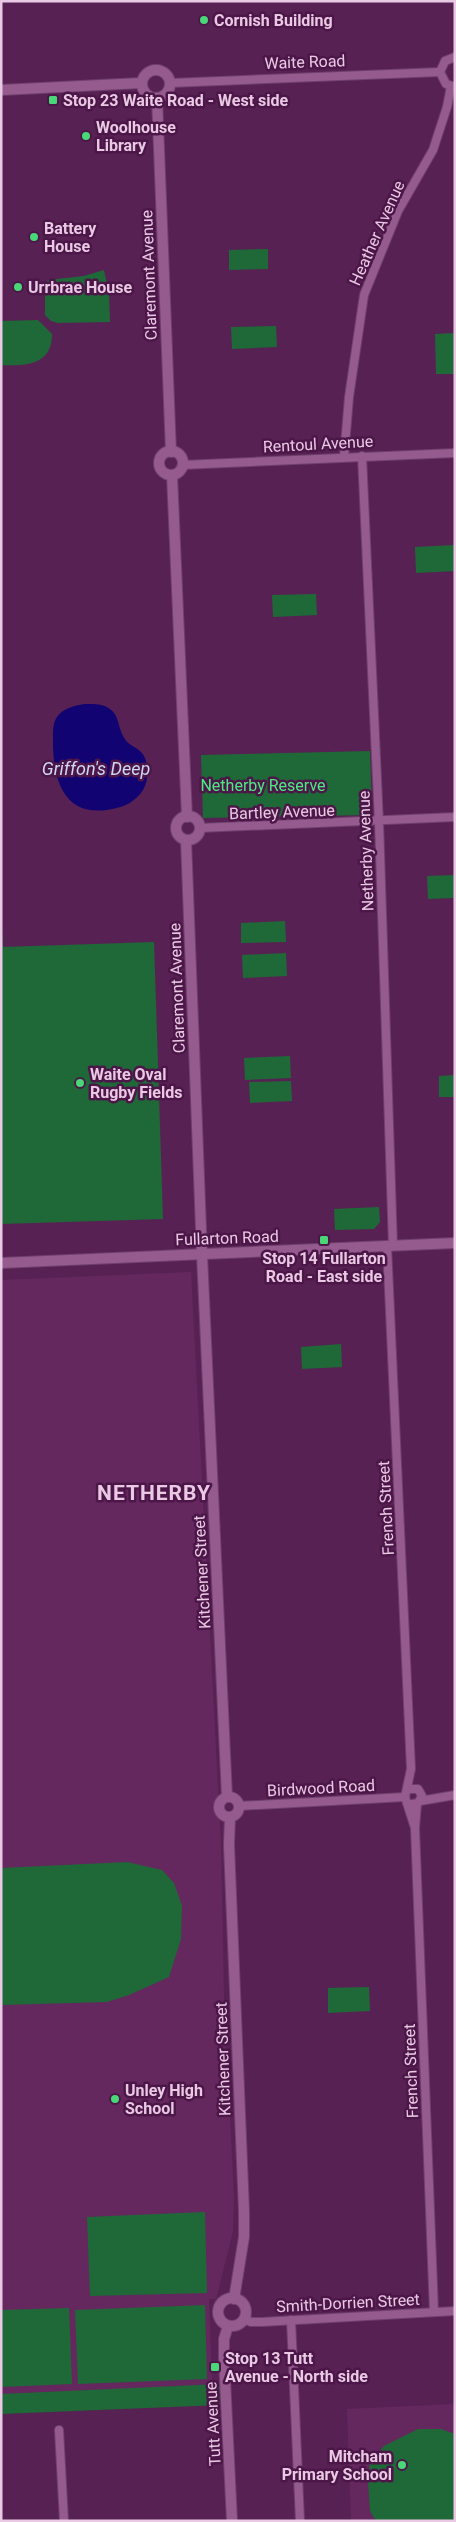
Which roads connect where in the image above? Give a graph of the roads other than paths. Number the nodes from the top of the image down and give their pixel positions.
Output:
1 (455, 57) edge
2 (440, 72) junction
3 (142, 82) junction
4 (171, 83) junction
5 (453, 86) edge
6 (1, 90) edge
7 (157, 98) junction
8 (171, 452) junction
9 (455, 453) edge
10 (344, 456) junction
11 (362, 456) junction
12 (182, 465) junction
13 (172, 475) junction
14 (187, 817) junction
15 (455, 817) edge
16 (379, 822) junction
17 (200, 828) junction
18 (186, 840) junction
19 (455, 1243) edge
20 (390, 1246) junction
21 (202, 1254) junction
22 (1, 1263) edge
23 (411, 1769) junction
24 (408, 1789) junction
25 (419, 1790) junction
26 (455, 1795) edge
27 (440, 1796) junction
28 (227, 1797) junction
29 (406, 1800) junction
30 (418, 1802) junction
31 (239, 1806) junction
32 (230, 1816) junction
33 (415, 1828) junction
34 (234, 2299) junction
35 (455, 2311) edge
36 (434, 2312) junction
37 (244, 2318) junction
38 (291, 2320) junction
39 (228, 2326) junction
40 (59, 2430) dead end
41 (64, 2521) edge
42 (232, 2521) edge
43 (300, 2521) edge

1 - 2 street
2 - 4 street, Waite Road
2 - 5 street
3 - 4 street
3 - 6 street
3 - 7 street
4 - 7 street
5 - 10 street, Heather Avenue
7 - 8 street, Claremont Avenue
8 - 12 street
8 - 13 street
9 - 11 street, Rentoul Avenue
10 - 11 street, Rentoul Avenue
10 - 12 street, Rentoul Avenue
11 - 16 street, Netherby Avenue
12 - 13 street
13 - 14 street
14 - 17 street
14 - 18 street
15 - 16 street, Bartley Avenue
16 - 17 street, Bartley Avenue
16 - 20 street, Netherby Avenue
17 - 18 street
18 - 21 street, Claremont Avenue
19 - 20 street, Fullarton Road
20 - 21 street, Fullarton Road
20 - 23 street, French Street
21 - 22 street, Fullarton Road
21 - 28 street, Kitchener Street
23 - 24 street, French Street
23 - 25 street, French Street
24 - 25 street
24 - 29 street, French Street
25 - 27 street
25 - 30 street, French Street
26 - 27 street
27 - 30 street
28 - 31 street
28 - 32 street
29 - 30 street, Birdwood Road
29 - 31 street, Birdwood Road
29 - 33 street, French Street
30 - 33 street, French Street
31 - 32 street
32 - 34 street, Kitchener Street
33 - 36 street, French Street
34 - 37 street
34 - 39 street
35 - 36 street, Smith-Dorrien Street
36 - 38 street, Smith-Dorrien Street
37 - 38 street, Smith-Dorrien Street
37 - 39 street
38 - 43 street
39 - 42 street, Tutt Avenue
40 - 41 street

